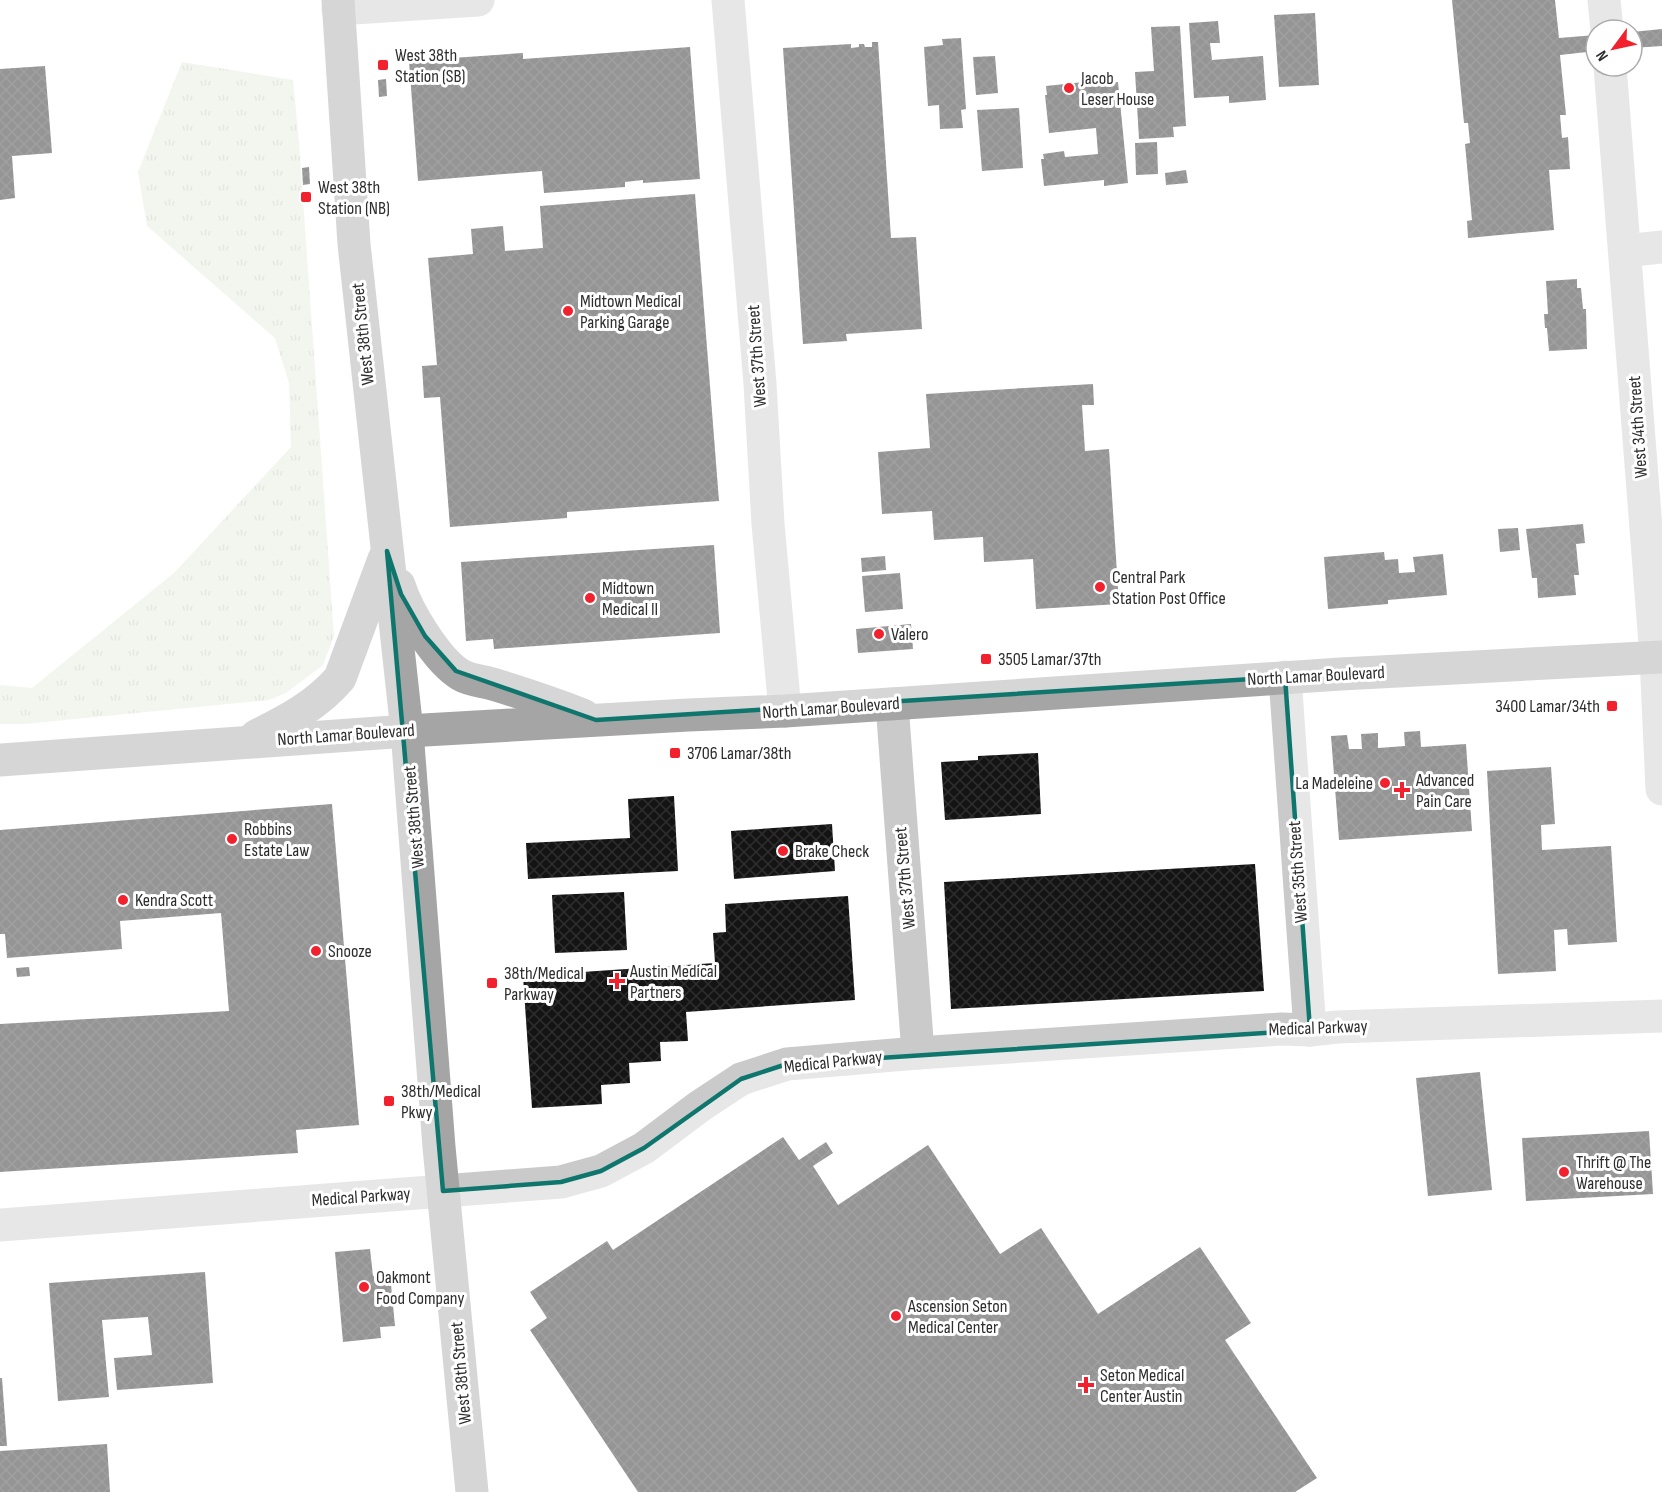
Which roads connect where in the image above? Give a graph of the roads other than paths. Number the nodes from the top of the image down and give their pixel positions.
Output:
1 (478, 0) edge
2 (728, 0) edge
3 (1604, 0) edge
4 (338, 4) edge
5 (1606, 18) edge
6 (1611, 78) edge
7 (1662, 247) edge
8 (1624, 251) junction
9 (387, 551) junction
10 (1659, 657) edge
11 (1285, 677) junction
12 (892, 704) junction
13 (785, 711) junction
14 (596, 720) junction
15 (407, 731) junction
16 (244, 742) junction
17 (0, 760) edge
18 (1662, 789) edge
19 (1662, 1016) edge
20 (1310, 1030) junction
21 (918, 1053) junction
22 (443, 1191) junction
23 (0, 1225) edge
24 (472, 1492) edge

1 - 4 street
2 - 13 street, West 37th Street
3 - 5 street
4 - 9 main road, West 38th Street
6 - 8 street, West 34th Street
7 - 8 street
8 - 10 street, West 34th Street
9 - 14 main road
9 - 15 main road, West 38th Street
9 - 16 main road
10 - 11 main road, North Lamar Boulevard
10 - 18 street, West 34th Street
11 - 12 main road, North Lamar Boulevard
11 - 20 street, West 35th Street
12 - 13 main road, North Lamar Boulevard
12 - 21 street, West 37th Street
13 - 14 main road, North Lamar Boulevard
14 - 15 main road, North Lamar Boulevard
15 - 16 main road, North Lamar Boulevard
15 - 22 main road, West 38th Street
16 - 17 main road, North Lamar Boulevard
19 - 20 street, Medical Parkway
20 - 21 street, Medical Parkway
21 - 22 street, Medical Parkway
22 - 23 street, Medical Parkway
22 - 24 main road, West 38th Street

